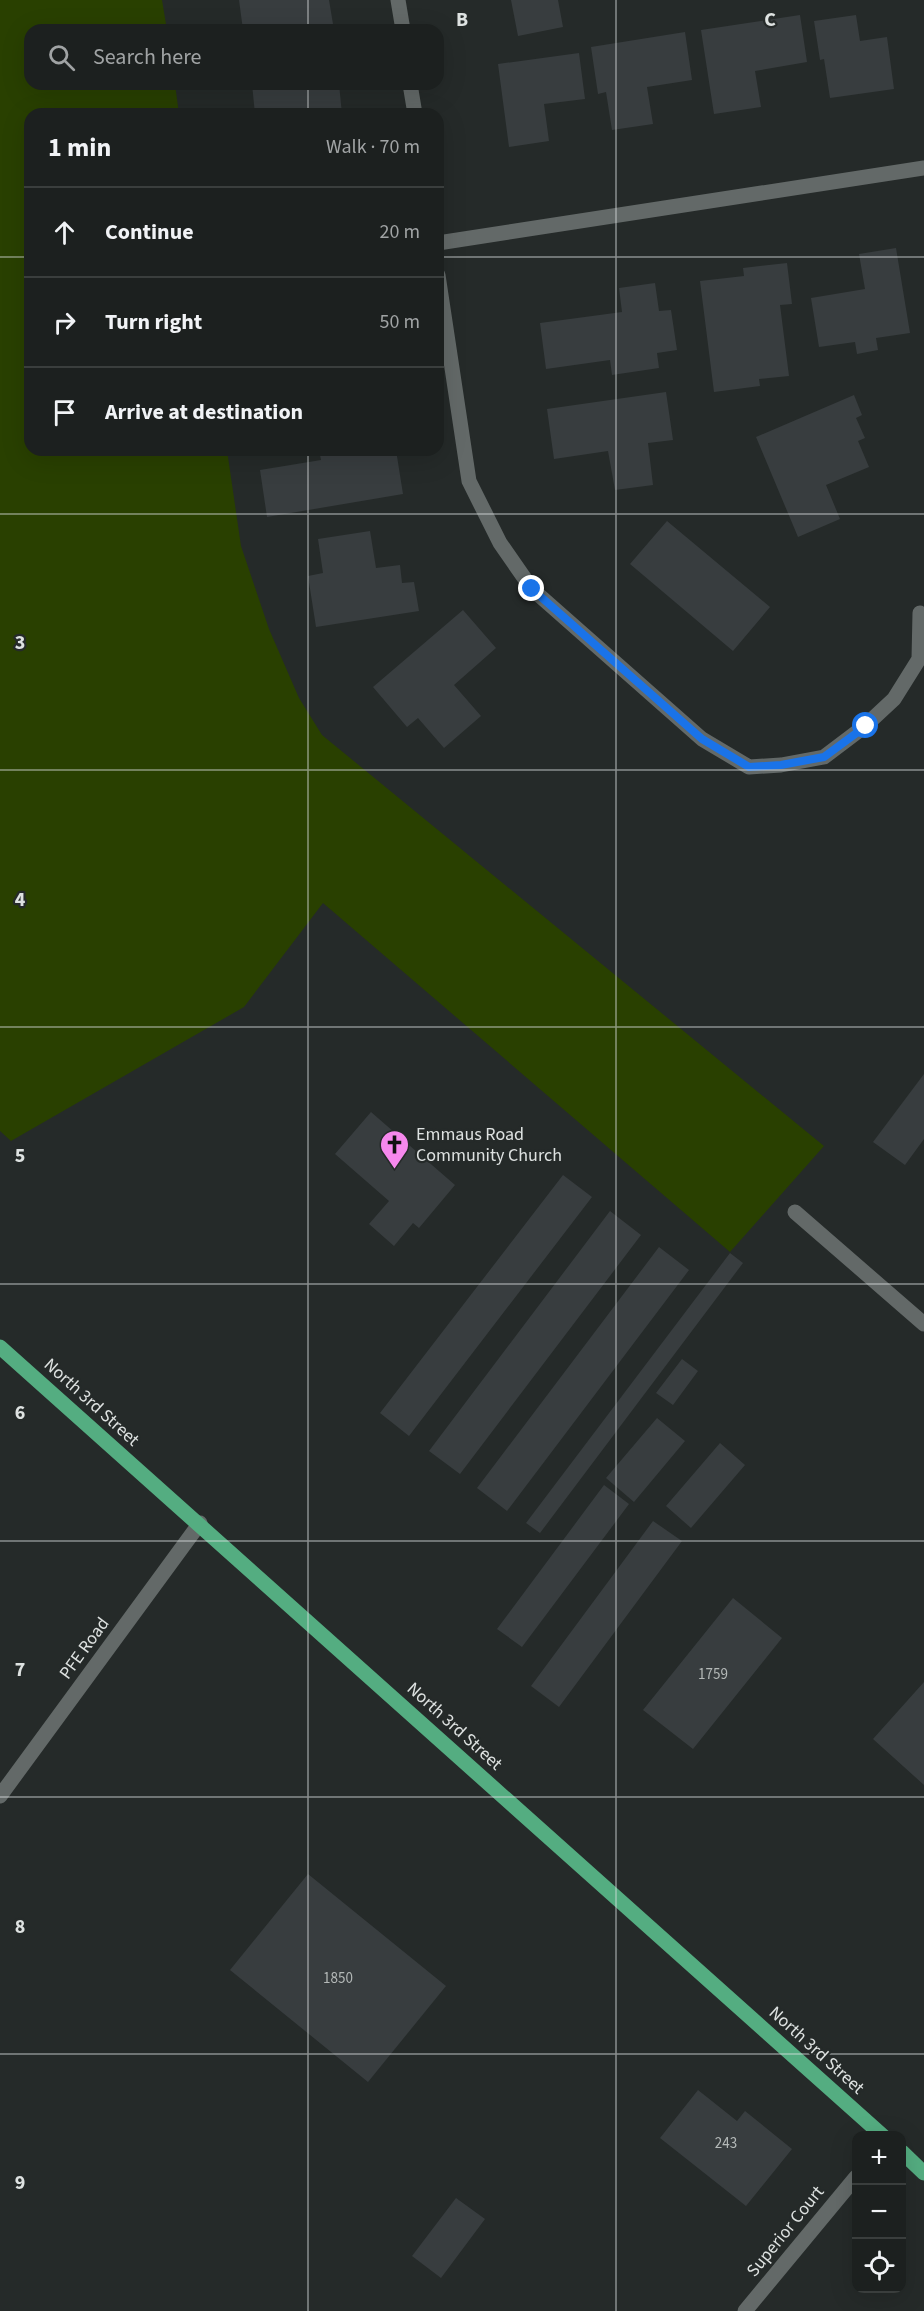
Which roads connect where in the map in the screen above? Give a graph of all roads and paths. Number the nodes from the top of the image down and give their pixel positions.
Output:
1 (398, 0) edge
2 (402, 24) edge
3 (411, 90) edge
4 (414, 108) edge
5 (924, 168) edge
6 (444, 242) edge
7 (444, 314) edge
8 (920, 613) dead end
9 (795, 1212) dead end
10 (924, 1324) edge
11 (0, 1347) edge
12 (200, 1523) junction
13 (0, 1796) edge
14 (877, 2131) edge
15 (906, 2156) edge
16 (924, 2173) edge
17 (852, 2182) edge
18 (745, 2311) edge

1 - 2 street
3 - 4 street
5 - 6 street
7 - 8 street
9 - 10 street
11 - 12 main road, North 3rd Street
12 - 13 street, PFE Road
12 - 14 main road, North 3rd Street
15 - 16 main road
17 - 18 street, Superior Court

